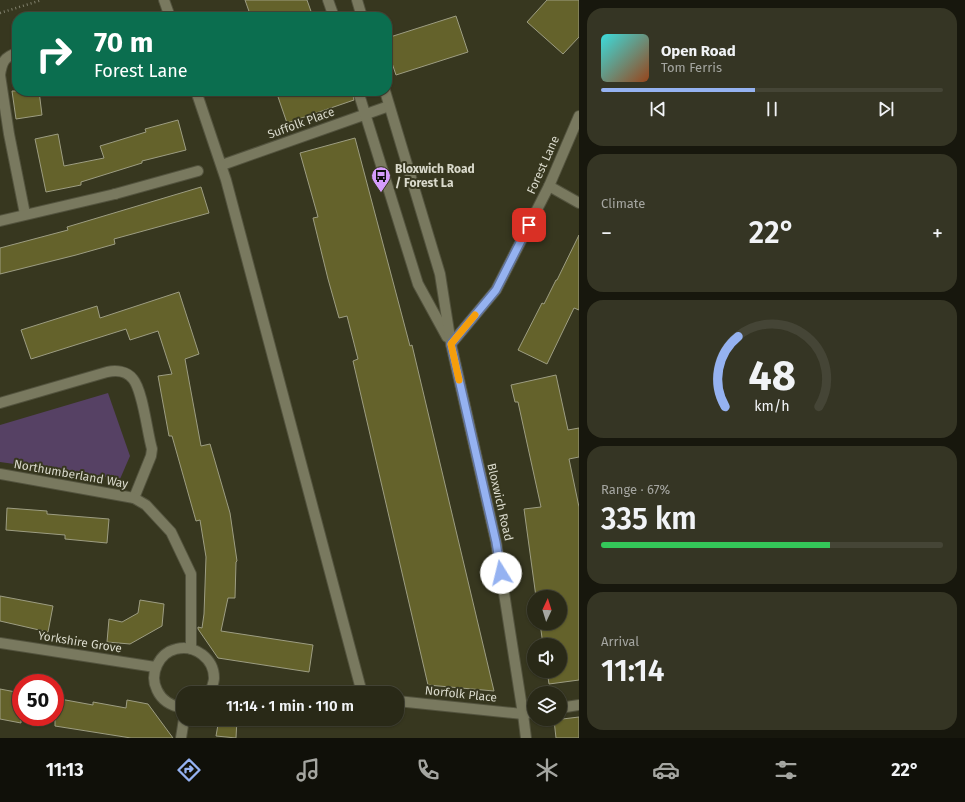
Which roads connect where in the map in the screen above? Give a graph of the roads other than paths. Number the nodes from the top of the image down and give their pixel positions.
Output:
1 (164, 0) edge
2 (328, 0) edge
3 (357, 0) edge
4 (168, 12) edge
5 (332, 12) edge
6 (361, 12) edge
7 (12, 55) edge
8 (0, 74) edge
9 (198, 96) edge
10 (360, 96) edge
11 (386, 96) edge
12 (389, 106) junction
13 (366, 114) junction
14 (579, 116) edge
15 (4, 135) edge
16 (222, 165) junction
17 (198, 171) dead end
18 (549, 186) junction
19 (579, 203) edge
20 (25, 214) junction
21 (0, 221) edge
22 (451, 344) junction
23 (0, 403) edge
24 (0, 474) edge
25 (134, 498) junction
26 (0, 643) edge
27 (191, 649) junction
28 (155, 667) junction
29 (212, 686) edge
30 (360, 686) edge
31 (404, 702) edge
32 (579, 706) edge
33 (176, 707) edge
34 (567, 707) edge
35 (527, 713) edge
36 (523, 714) junction
37 (183, 726) edge
38 (180, 738) edge
39 (526, 738) edge

1 - 4 street
2 - 5 street
3 - 6 street
7 - 8 street
8 - 15 street
9 - 16 street
10 - 13 street
11 - 12 street
12 - 13 street, Suffolk Place
12 - 22 street
13 - 16 street, Suffolk Place
13 - 22 street
14 - 18 street, Forest Lane
15 - 20 street
16 - 30 street
17 - 20 street
18 - 19 street
18 - 22 street, Forest Lane
20 - 21 street
22 - 36 street, Bloxwich Road
23 - 25 street
24 - 25 street, Northumberland Way
25 - 27 street, Northumberland Way
26 - 28 street, Yorkshire Grove
27 - 28 street
27 - 29 street
28 - 33 street
31 - 36 street, Norfolk Place
32 - 34 street
35 - 36 street, Norfolk Place
36 - 39 street, Bloxwich Road
37 - 38 street

